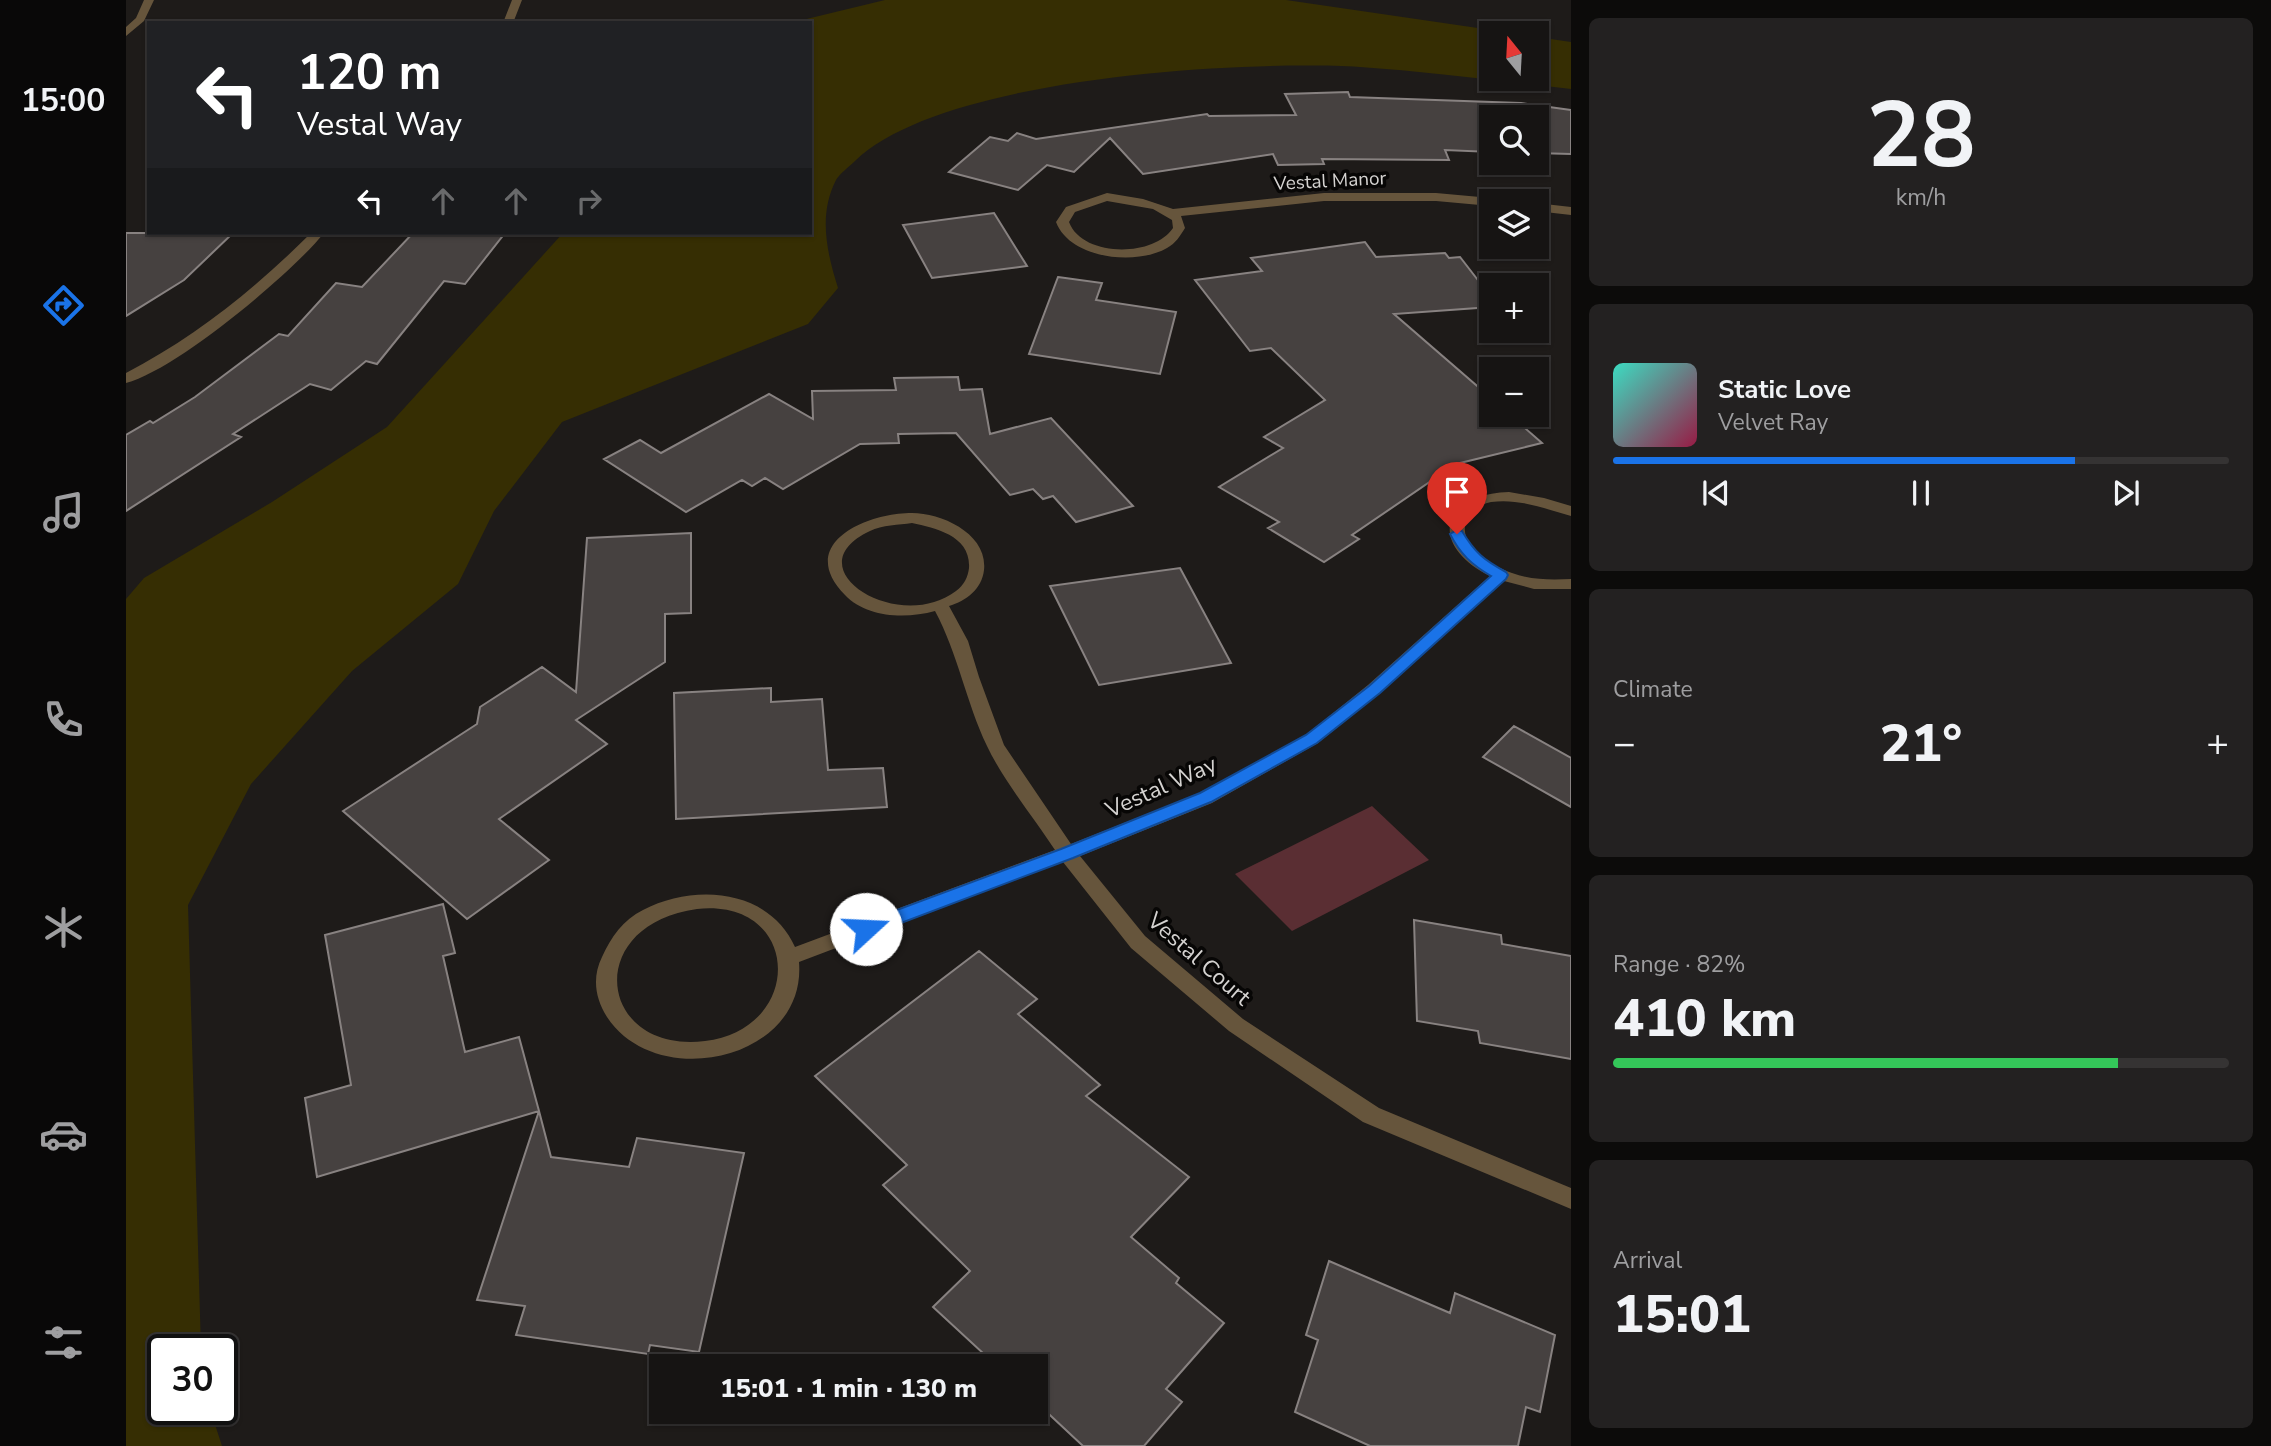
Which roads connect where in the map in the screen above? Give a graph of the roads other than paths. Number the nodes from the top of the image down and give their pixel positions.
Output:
1 (149, 0) edge
2 (517, 0) edge
3 (509, 21) edge
4 (126, 33) edge
5 (1479, 201) edge
6 (1549, 208) edge
7 (1571, 211) edge
8 (1171, 213) junction
9 (316, 235) edge
10 (126, 379) edge
11 (1571, 511) edge
12 (1501, 575) junction
13 (1571, 584) edge
14 (941, 606) junction
15 (1067, 853) junction
16 (790, 957) junction
17 (1571, 1199) edge

1 - 4 street
2 - 3 street
5 - 8 street, Vestal Manor
6 - 7 street
8 - 8 street, Vestal Manor
9 - 10 street
11 - 12 street
12 - 13 street
12 - 15 street, Vestal Way
14 - 14 street
14 - 15 street, Vestal Court
15 - 16 street, Vestal Way
15 - 17 street, Vestal Court
16 - 16 street

